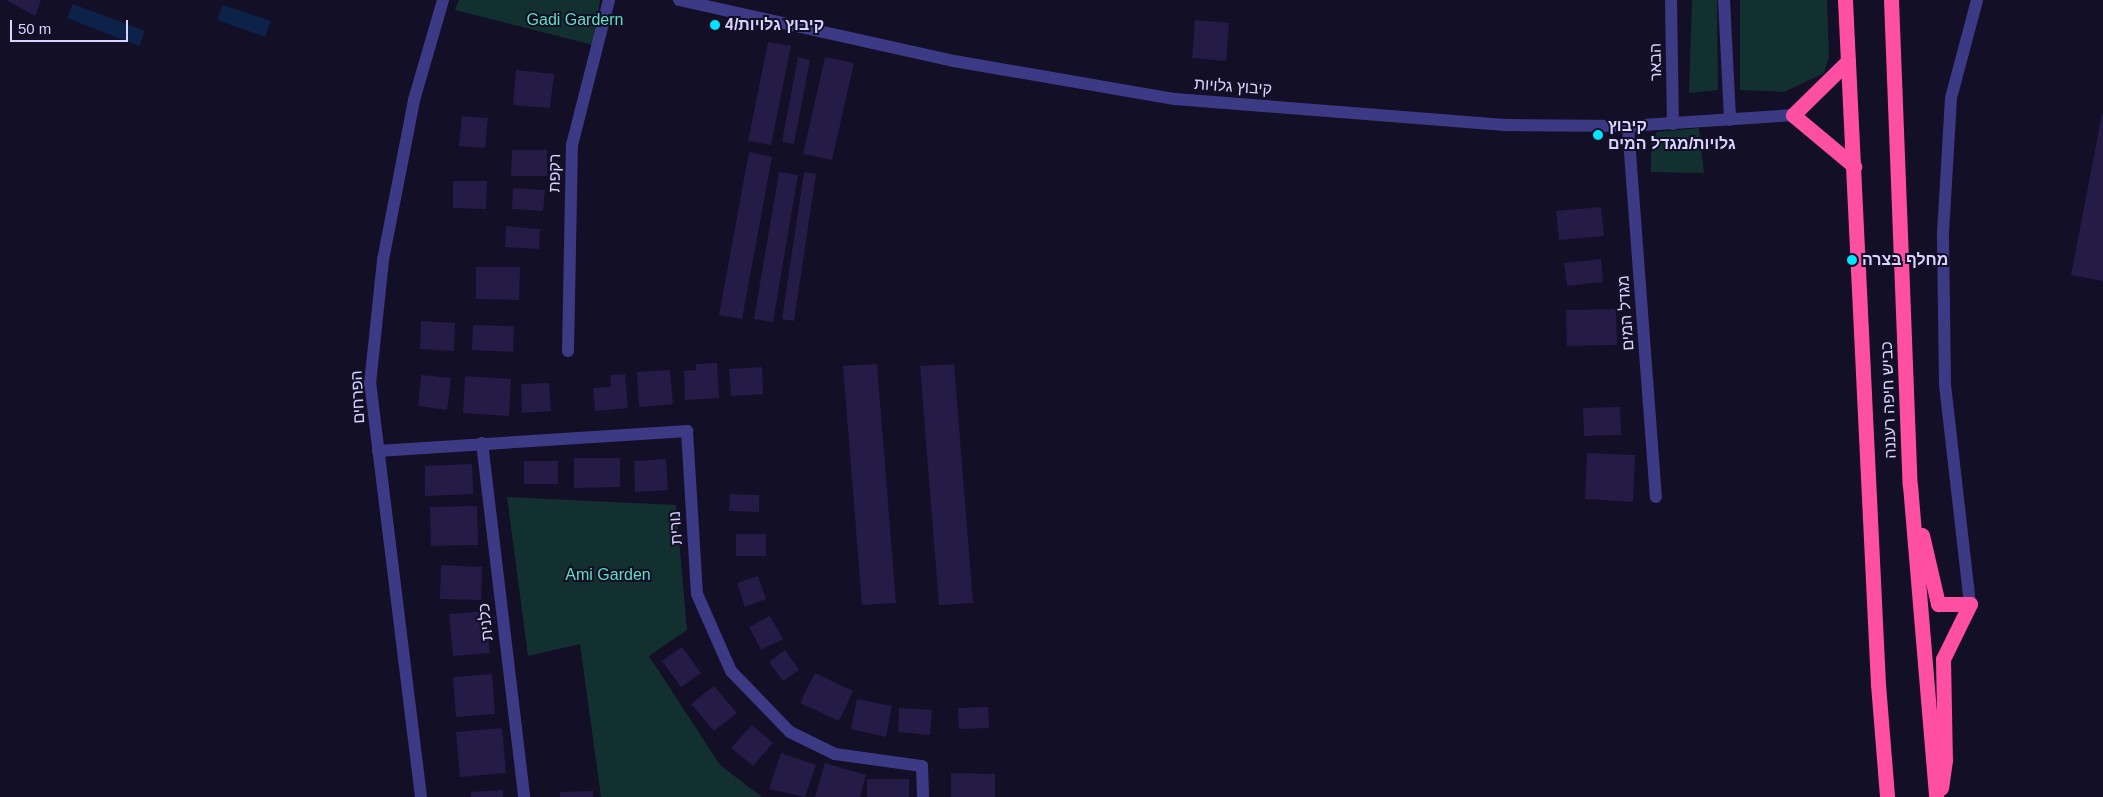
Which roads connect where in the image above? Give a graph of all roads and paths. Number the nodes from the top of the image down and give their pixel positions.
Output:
1 (443, 0) edge
2 (609, 0) edge
3 (679, 0) edge
4 (1671, 0) edge
5 (1724, 0) edge
6 (1845, 0) edge
7 (1891, 0) edge
8 (1977, 0) edge
9 (1848, 61) junction
10 (1792, 115) junction
11 (1730, 120) junction
12 (1673, 124) junction
13 (1628, 126) junction
14 (1854, 166) junction
15 (568, 351) dead end
16 (482, 443) junction
17 (378, 452) junction
18 (1910, 485) junction
19 (1656, 497) dead end
20 (1970, 604) junction
21 (421, 797) edge
22 (524, 797) edge
23 (923, 797) edge
24 (1887, 797) edge
25 (1938, 797) edge

1 - 17 street, הפרחים
2 - 15 street, רקפת
3 - 13 street, קיבוץ גלויות
4 - 12 street, הבאר
5 - 11 street
6 - 9 highway, כביש חיפה רעננה
7 - 18 highway, כביש חיפה רעננה
8 - 20 street
9 - 10 highway
9 - 14 highway, כביש חיפה רעננה
10 - 11 street, קיבוץ גלויות
10 - 14 highway
11 - 12 street, קיבוץ גלויות
12 - 13 street, קיבוץ גלויות
13 - 19 street, מגדל המים
14 - 24 highway, כביש חיפה רעננה
16 - 17 street, נורית
16 - 22 street, כלנית
16 - 23 street, נורית
17 - 21 street, הפרחים
18 - 20 highway
18 - 25 highway, כביש חיפה רעננה
20 - 25 highway

